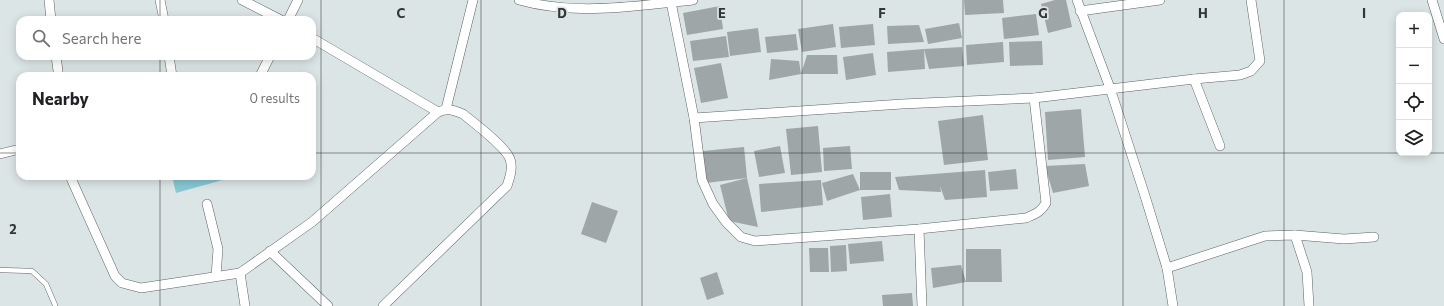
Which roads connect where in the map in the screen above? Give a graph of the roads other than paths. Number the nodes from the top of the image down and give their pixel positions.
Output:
1 (49, 0) edge
2 (160, 0) edge
3 (242, 0) edge
4 (298, 0) edge
5 (473, 0) edge
6 (519, 0) edge
7 (693, 0) edge
8 (1077, 0) edge
9 (1160, 0) edge
10 (1251, 0) edge
11 (1432, 0) edge
12 (671, 2) junction
13 (1080, 11) junction
14 (51, 16) edge
15 (163, 16) edge
16 (273, 16) edge
17 (290, 16) edge
18 (1444, 39) edge
19 (316, 40) edge
20 (57, 60) edge
21 (170, 60) edge
22 (268, 60) edge
23 (58, 71) dead end
24 (171, 72) edge
25 (262, 72) edge
26 (1194, 79) junction
27 (1110, 88) junction
28 (1034, 98) junction
29 (442, 111) junction
30 (694, 118) junction
31 (1220, 146) dead end
32 (16, 150) edge
33 (0, 154) edge
34 (72, 180) edge
35 (207, 204) dead end
36 (919, 229) junction
37 (1295, 234) junction
38 (1374, 237) dead end
39 (270, 251) junction
40 (1167, 268) junction
41 (0, 270) edge
42 (240, 273) junction
43 (216, 276) junction
44 (55, 305) dead end
45 (244, 306) edge
46 (328, 306) edge
47 (383, 306) edge
48 (922, 306) edge
49 (1173, 306) edge
50 (1309, 306) edge

1 - 14 street
2 - 15 street
3 - 16 street
4 - 17 street
5 - 29 street
6 - 12 street
7 - 12 street
8 - 13 street
9 - 13 street
10 - 26 street
11 - 18 street
12 - 30 street
13 - 27 street
19 - 29 street
20 - 23 street
21 - 24 street
22 - 25 street
26 - 27 street
26 - 31 street
27 - 28 street
27 - 40 street
28 - 30 street
28 - 36 street
29 - 39 street
29 - 47 street
30 - 36 street
32 - 33 street
34 - 43 street
35 - 43 street
36 - 48 street
37 - 38 street
37 - 40 street
37 - 50 street
39 - 42 street
39 - 46 street
40 - 49 street
41 - 44 lane
42 - 43 street
42 - 45 street

